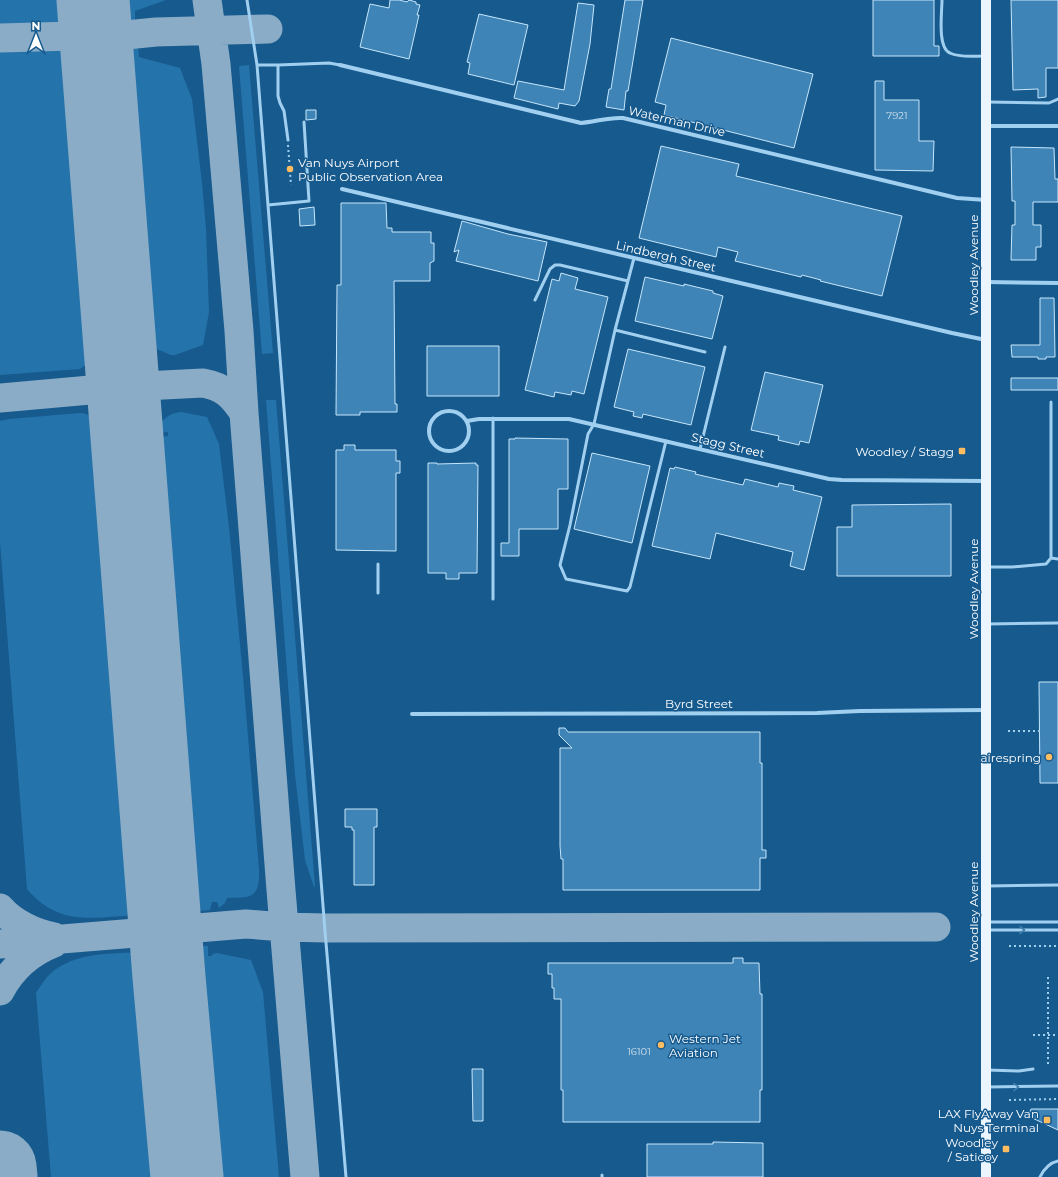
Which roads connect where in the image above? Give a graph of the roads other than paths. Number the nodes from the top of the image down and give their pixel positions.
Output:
1 (247, 0) edge
2 (942, 0) edge
3 (986, 0) edge
4 (986, 56) junction
5 (257, 65) junction
6 (278, 65) junction
7 (340, 65) joint
8 (1058, 99) edge
9 (986, 102) junction
10 (304, 122) dead end
11 (986, 126) junction
12 (1058, 126) edge
13 (288, 140) road end
14 (342, 189) dead end
15 (986, 200) junction
16 (268, 205) junction
17 (634, 258) junction
18 (628, 281) junction
19 (986, 282) junction
20 (1058, 283) edge
21 (535, 300) dead end
22 (615, 330) junction
23 (986, 340) junction
24 (725, 347) dead end
25 (705, 352) dead end
26 (1051, 402) dead end
27 (493, 418) junction
28 (467, 421) junction
29 (594, 424) junction
30 (666, 441) junction
31 (700, 449) junction
32 (986, 481) junction
33 (1051, 558) junction
34 (1058, 559) edge
35 (378, 564) dead end
36 (986, 567) junction
37 (378, 593) dead end
38 (493, 599) dead end
39 (1058, 623) edge
40 (986, 624) junction
41 (986, 710) junction
42 (412, 714) dead end
43 (1058, 885) edge
44 (986, 886) junction
45 (1058, 922) edge
46 (986, 926) junction
47 (1058, 930) edge
48 (1033, 1069) dead end
49 (986, 1070) junction
50 (1058, 1086) edge
51 (986, 1087) junction
52 (1058, 1161) edge
53 (346, 1177) edge
54 (986, 1177) edge
55 (1040, 1177) edge

1 - 5 lane
2 - 4 lane
3 - 4 main road, Woodley Avenue
4 - 9 main road, Woodley Avenue
5 - 6 lane
5 - 16 lane
6 - 7 lane
6 - 13 lane
7 - 15 street, Waterman Drive
8 - 9 lane
9 - 11 main road, Woodley Avenue
10 - 16 lane
11 - 12 street
11 - 15 main road, Woodley Avenue
14 - 17 street, Lindbergh Street
15 - 19 main road, Woodley Avenue
16 - 53 lane
17 - 18 lane
17 - 23 street, Lindbergh Street
18 - 21 lane
18 - 22 lane
19 - 20 street
19 - 23 main road, Woodley Avenue
22 - 25 lane
22 - 29 lane
23 - 32 main road, Woodley Avenue
24 - 31 lane
26 - 33 lane
27 - 28 street, Stagg Street
27 - 29 street, Stagg Street
27 - 38 lane
28 - 28 street
29 - 30 street, Stagg Street
29 - 30 lane
30 - 31 street, Stagg Street
31 - 32 street, Stagg Street
32 - 36 main road, Woodley Avenue
33 - 34 lane
33 - 36 lane
35 - 37 lane
36 - 40 main road, Woodley Avenue
39 - 40 lane
40 - 41 main road, Woodley Avenue
41 - 42 street, Byrd Street
41 - 44 main road, Woodley Avenue
43 - 44 lane
44 - 46 main road, Woodley Avenue
45 - 46 lane
46 -> 47 lane
46 - 49 main road, Woodley Avenue
48 - 49 lane
49 - 51 main road, Woodley Avenue
51 -> 50 lane
51 - 54 main road, Woodley Avenue
52 - 55 lane

